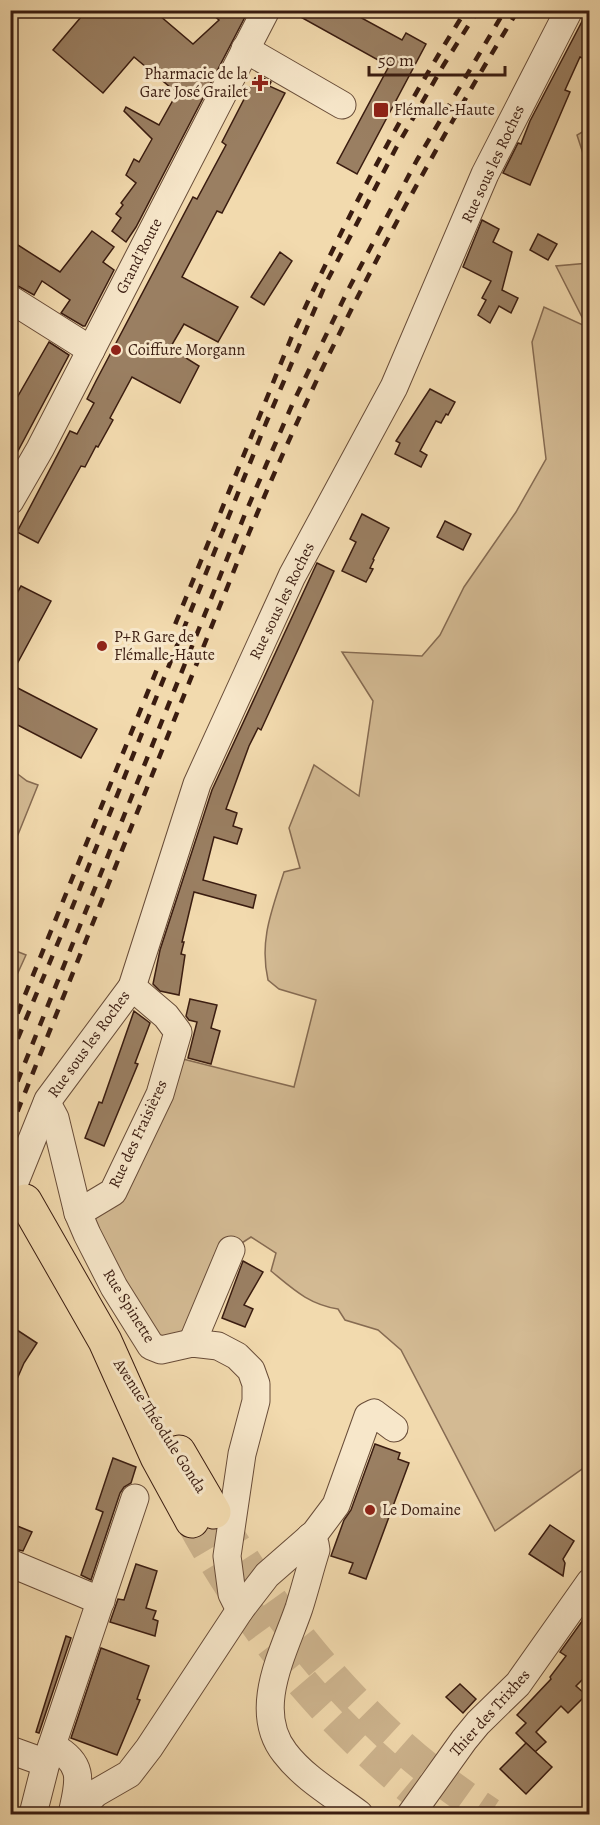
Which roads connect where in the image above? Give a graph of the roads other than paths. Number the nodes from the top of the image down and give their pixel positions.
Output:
1 (266, 10) edge
2 (568, 10) edge
3 (245, 49) junction
4 (342, 105) dead end
5 (10, 298) edge
6 (91, 350) junction
7 (10, 501) edge
8 (132, 987) junction
9 (47, 1103) junction
10 (18, 1198) edge
11 (78, 1213) junction
12 (231, 1250) dead end
13 (192, 1343) junction
14 (394, 1428) dead end
15 (135, 1498) dead end
16 (203, 1516) tunnel mouth
17 (310, 1537) junction
18 (10, 1563) edge
19 (590, 1582) edge
20 (101, 1602) junction
21 (240, 1610) junction
22 (10, 1750) edge
23 (49, 1754) junction
24 (33, 1815) edge
25 (73, 1815) edge
26 (359, 1815) edge
27 (411, 1815) edge

1 - 3 street, Grand'Route
2 - 8 street, Rue sous les Roches
3 - 4 street
3 - 6 street, Grand'Route
5 - 6 street
6 - 7 street, Grand'Route
8 - 9 street, Rue sous les Roches
8 - 11 street, Rue des Fraisières
9 - 10 street, Rue sous les Roches
9 - 11 street, Rue Spinette
10 - 16 main road, Avenue Théodule Gonda
11 - 13 street, Rue Spinette
12 - 13 street
13 - 21 street, Rue Spinette
14 - 17 street
15 - 20 street
17 - 21 street
17 - 26 street
18 - 20 street
19 - 27 street, Thier des Trixhes
20 - 23 street
21 - 25 street
22 - 23 street
23 - 24 street
23 - 25 street

